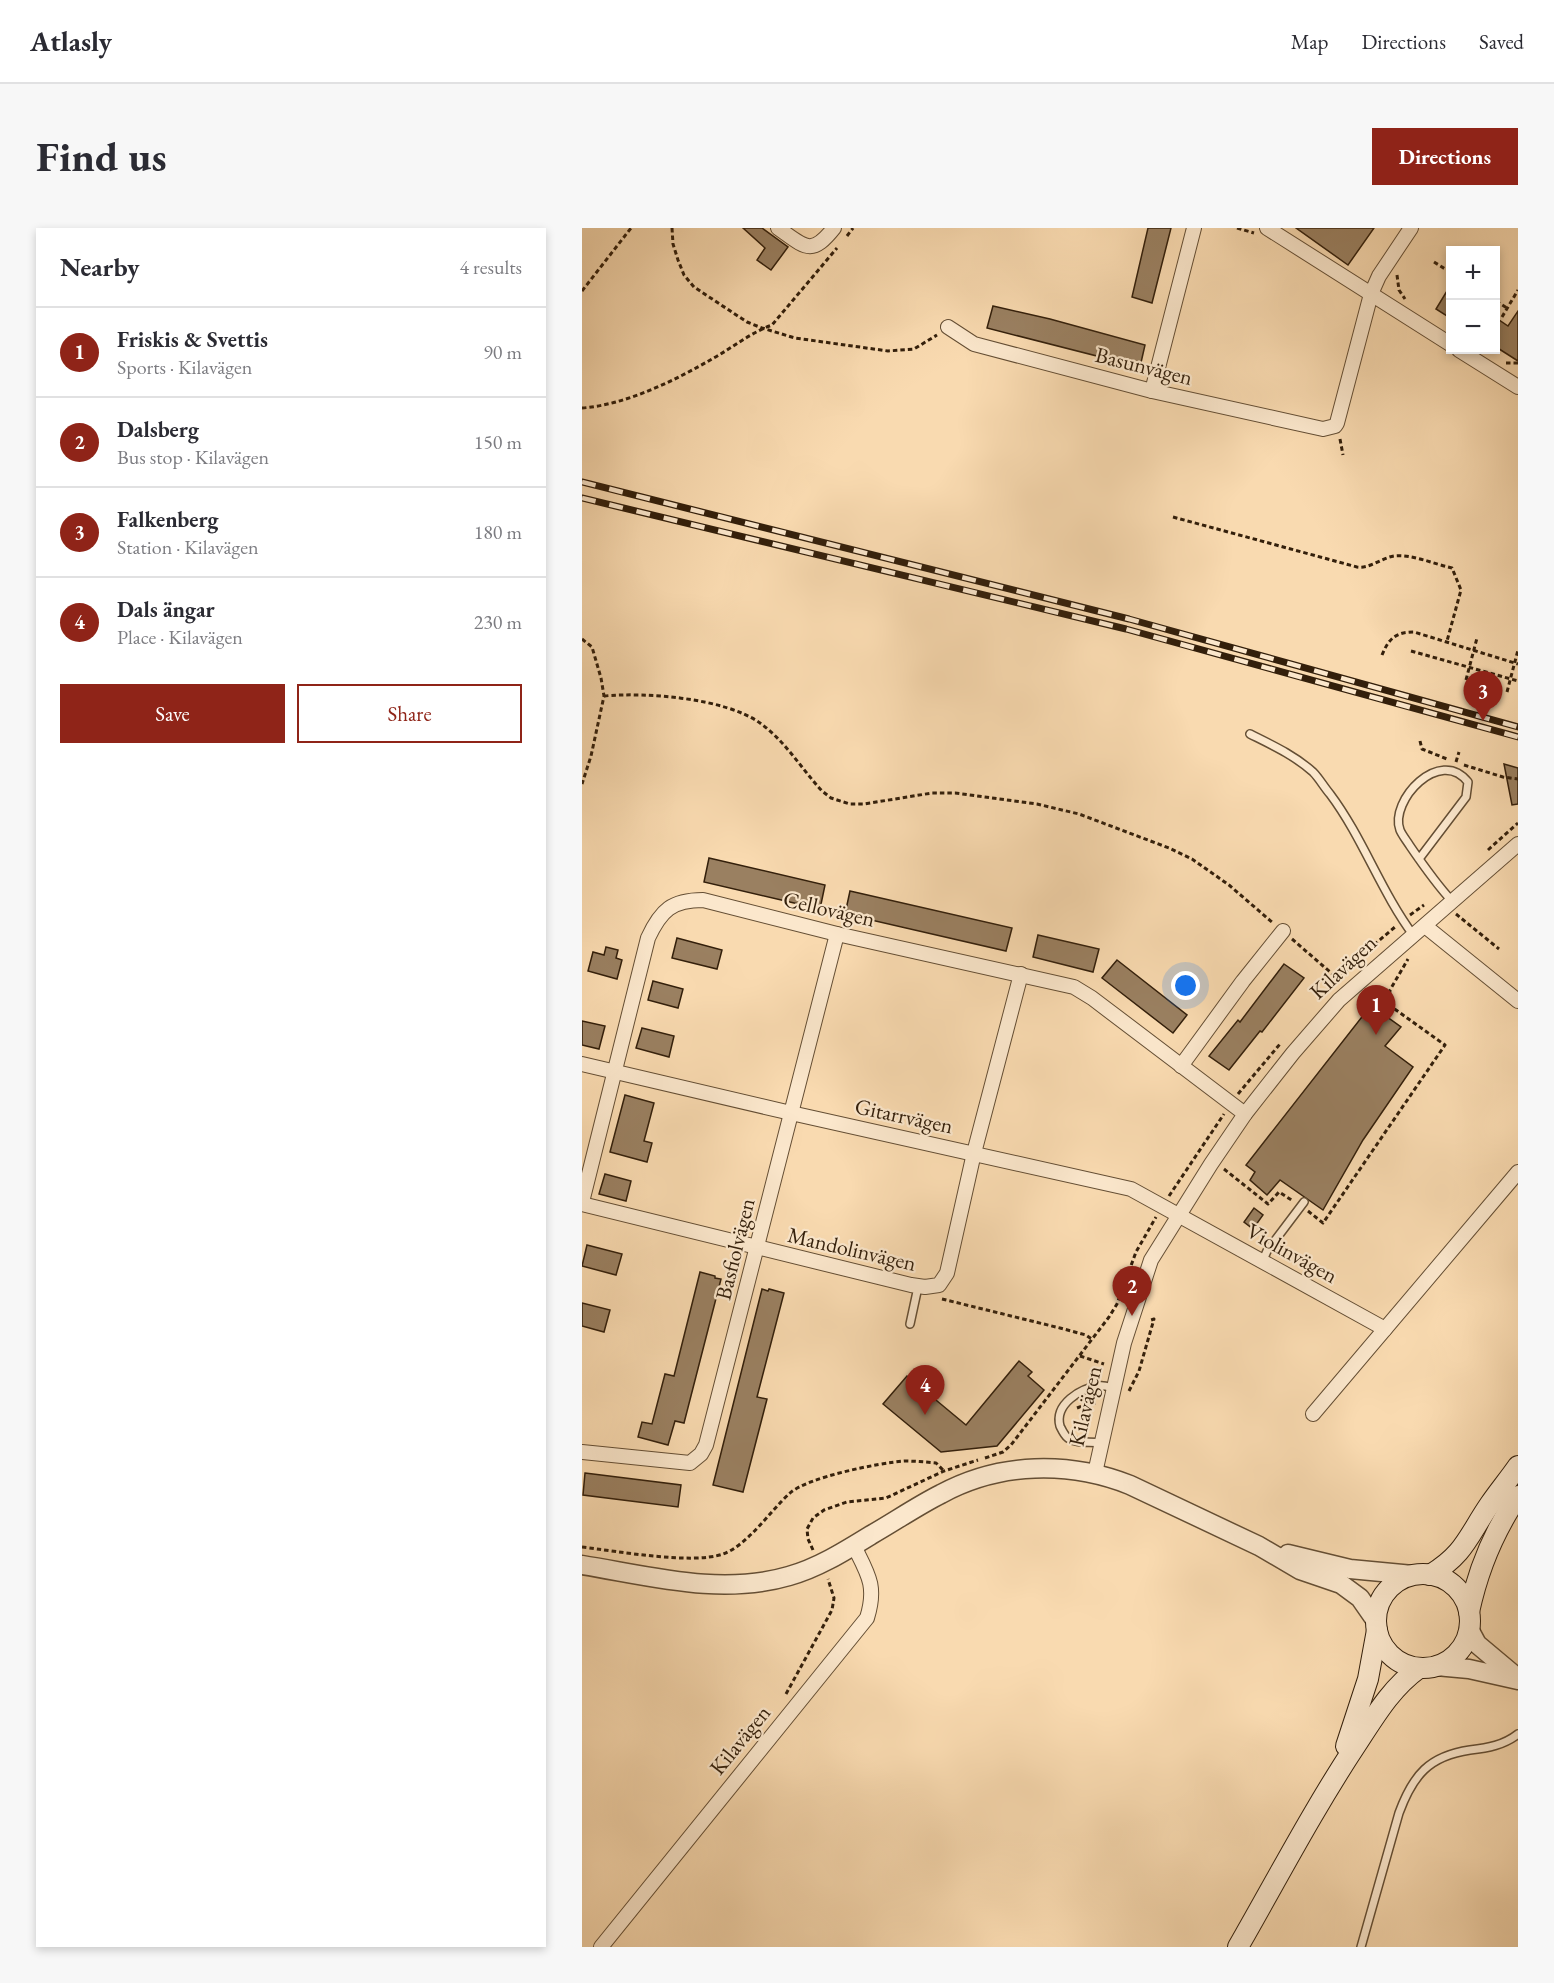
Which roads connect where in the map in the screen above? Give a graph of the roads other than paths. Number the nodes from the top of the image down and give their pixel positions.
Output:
1 (778, 228) edge
2 (834, 228) edge
3 (1194, 228) edge
4 (1411, 228) edge
5 (1264, 231) edge
6 (1371, 294) junction
7 (948, 327) road end
8 (1446, 341) edge
9 (1465, 354) edge
10 (1518, 387) edge
11 (1152, 391) junction
12 (1250, 734) dead end
13 (1518, 844) edge
14 (1419, 859) junction
15 (1454, 907) junction
16 (1425, 926) junction
17 (1283, 931) road end
18 (837, 934) junction
19 (1414, 936) junction
20 (1021, 974) junction
21 (1518, 1001) edge
22 (582, 1064) edge
23 (1181, 1066) junction
24 (615, 1072) junction
25 (791, 1113) junction
26 (1245, 1114) junction
27 (975, 1153) junction
28 (1518, 1172) edge
29 (582, 1203) edge
30 (1303, 1204) road end
31 (1179, 1214) junction
32 (757, 1248) junction
33 (1263, 1260) junction
34 (918, 1287) junction
35 (910, 1323) dead end
36 (1385, 1329) junction
37 (1113, 1388) junction
38 (1313, 1414) dead end
39 (1101, 1443) junction
40 (582, 1452) edge
41 (1518, 1466) edge
42 (1095, 1473) junction
43 (1518, 1496) edge
44 (854, 1546) junction
45 (1258, 1546) junction
46 (582, 1565) edge
47 (1422, 1575) junction
48 (1469, 1620) junction
49 (1376, 1625) junction
50 (1427, 1667) junction
51 (1518, 1679) edge
52 (1518, 1734) edge
53 (1333, 1779) junction
54 (601, 1947) edge
55 (1238, 1947) edge
56 (1361, 1947) edge

1 - 2 street
3 - 11 street
4 - 6 street
5 - 6 street
6 - 8 street
6 - 11 street, Basunvägen
7 - 11 street, Basunvägen
9 - 10 street
12 - 19 lane
13 - 15 street, Kilavägen
14 - 14 lane
14 - 15 lane
15 - 16 street, Kilavägen
16 - 19 street, Kilavägen
16 - 21 street
17 - 23 street
18 - 20 street, Cellovägen
18 - 24 street, Cellovägen
18 - 25 street, Basfiolvägen
19 - 26 street, Kilavägen
20 - 23 street, Cellovägen
20 - 27 street, Mandolinvägen
22 - 24 street, Gitarrvägen
23 - 26 street, Cellovägen
24 - 25 street, Gitarrvägen
24 - 29 street, Cellovägen
25 - 27 street, Gitarrvägen
25 - 32 street, Basfiolvägen
26 - 31 street, Kilavägen
27 - 31 street, Gitarrvägen
27 - 34 street, Mandolinvägen
28 - 36 street
29 - 32 street, Mandolinvägen
30 - 33 lane
31 - 33 street, Violinvägen
31 - 37 street, Kilavägen
32 - 34 street, Mandolinvägen
32 - 40 street, Basfiolvägen
33 - 36 street, Violinvägen
34 - 35 lane
36 - 38 street
37 - 39 street, Kilavägen
37 - 39 lane
39 - 42 street, Kilavägen
41 - 47 main road
42 - 44 street, Kilavägen
42 - 45 street
43 - 48 main road
44 - 46 street
44 - 54 street, Kilavägen
45 - 47 street
45 - 49 street
47 - 48 main road
47 - 49 main road
48 - 50 main road
48 - 51 street
49 - 50 main road
49 - 53 main road
50 - 51 street
50 - 53 main road
52 - 56 lane
53 - 55 main road

